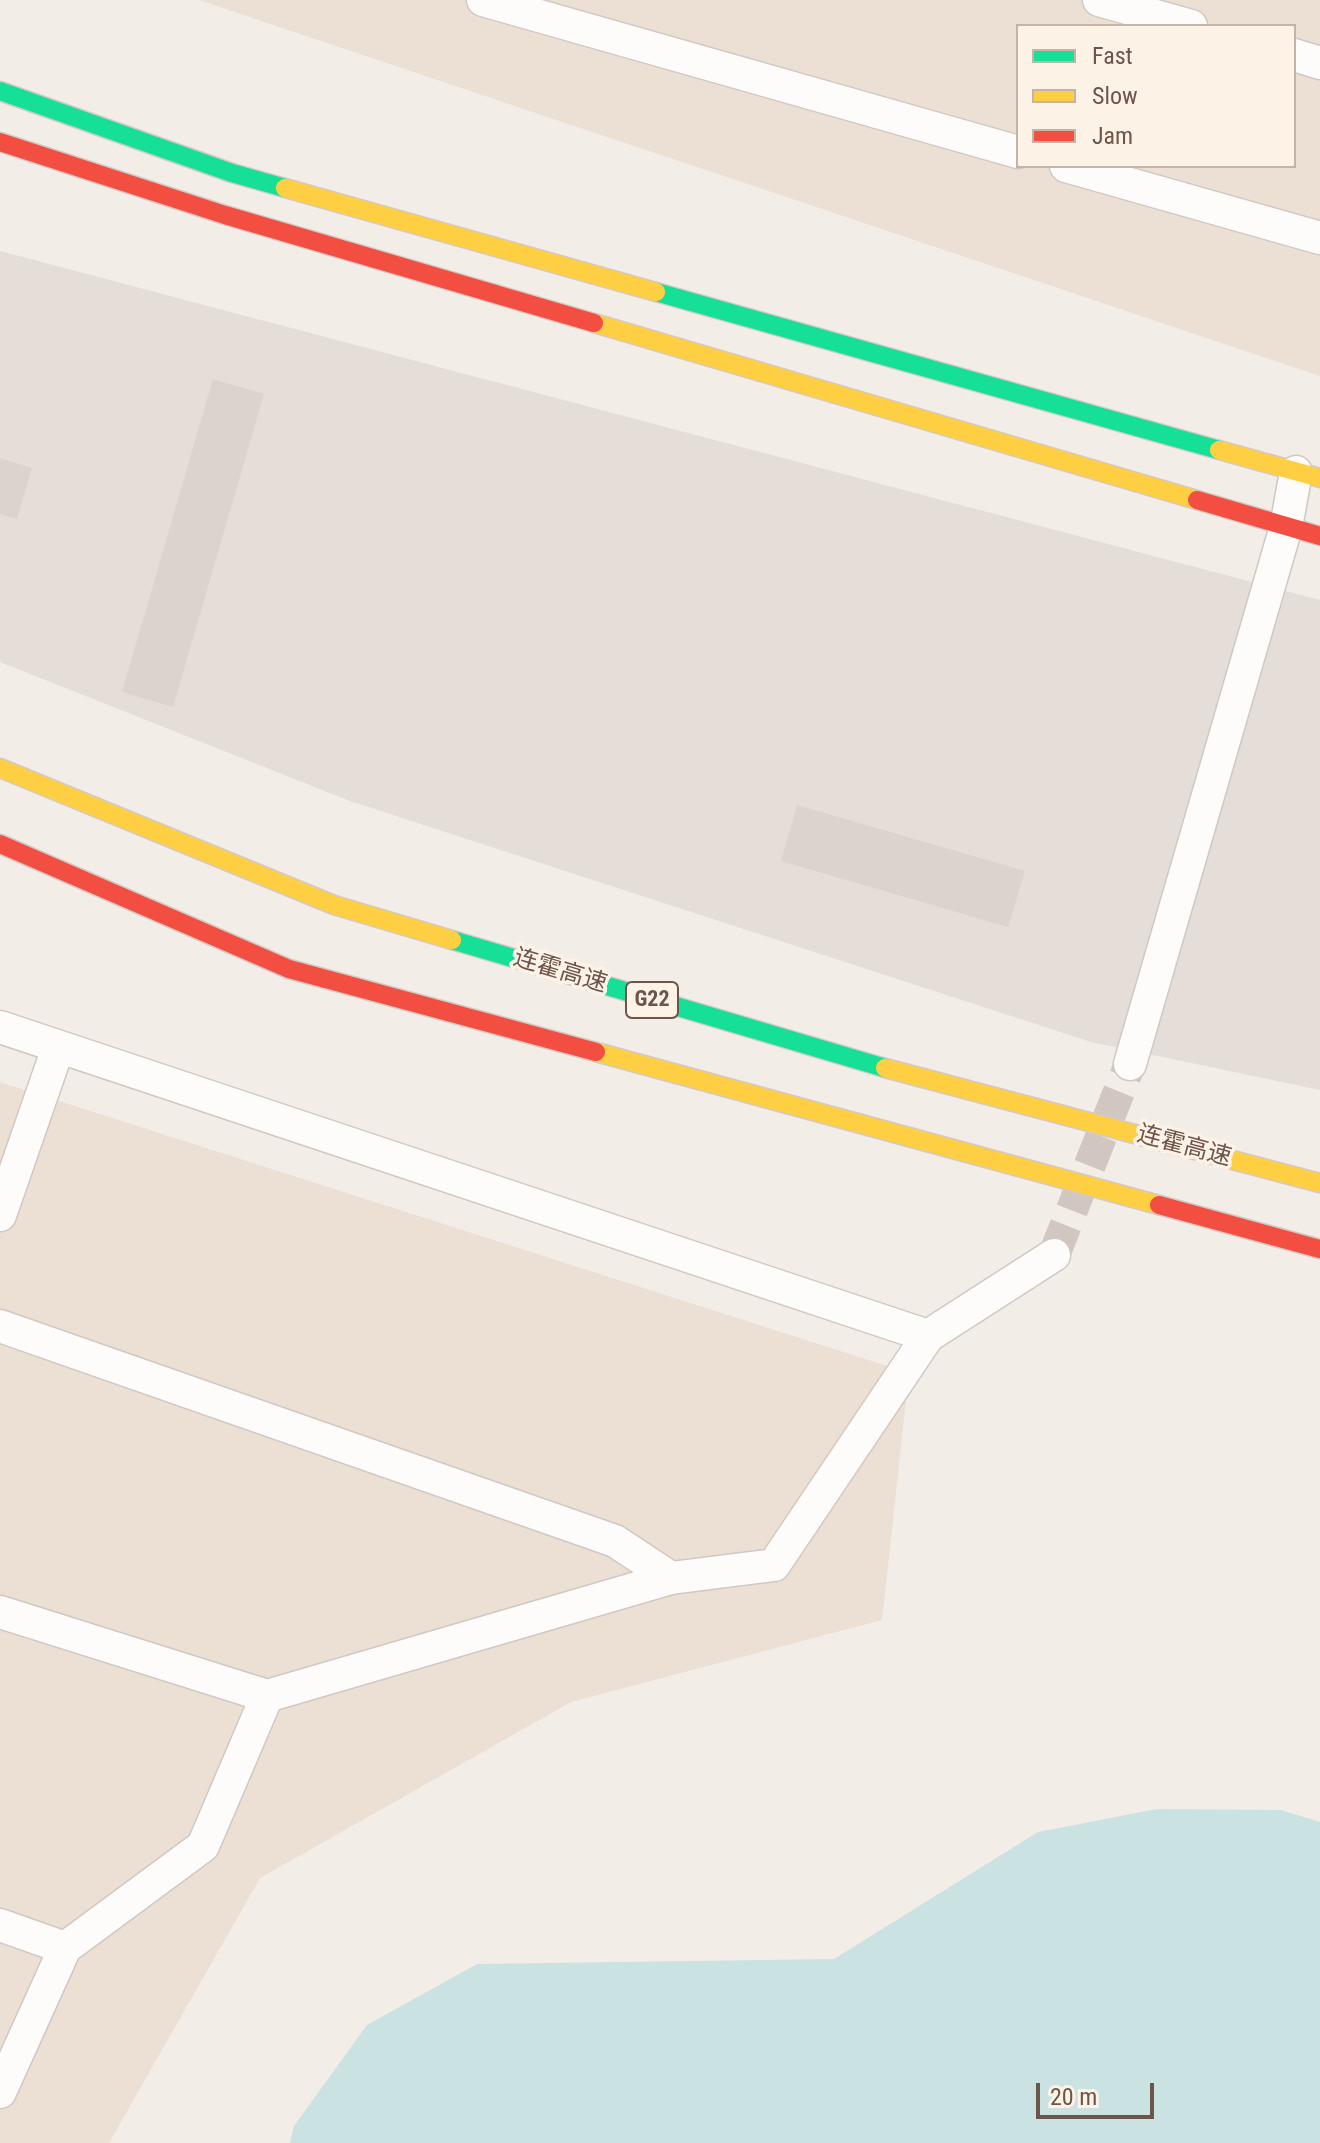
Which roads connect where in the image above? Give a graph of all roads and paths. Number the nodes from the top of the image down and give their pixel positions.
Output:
1 (483, 0) edge
2 (1099, 0) edge
3 (1184, 24) edge
4 (1296, 56) edge
5 (1320, 63) edge
6 (0, 91) edge
7 (0, 142) edge
8 (1016, 151) edge
9 (1073, 168) edge
10 (1320, 238) edge
11 (1308, 475) edge
12 (1286, 527) junction
13 (1320, 536) edge
14 (0, 768) edge
15 (0, 844) edge
16 (0, 1027) edge
17 (58, 1048) junction
18 (1130, 1064) tunnel mouth
19 (1320, 1183) edge
20 (0, 1215) edge
21 (1320, 1249) edge
22 (1054, 1255) tunnel mouth
23 (0, 1326) edge
24 (928, 1336) junction
25 (671, 1578) junction
26 (0, 1612) edge
27 (267, 1696) junction
28 (0, 1925) edge
29 (65, 1948) junction
30 (0, 2092) edge

1 - 8 street
2 - 3 street
4 - 5 street
6 - 11 highway
7 - 12 highway
9 - 10 street
11 - 12 street
12 - 13 highway
12 - 18 street
14 - 19 highway, 连霍高速 / G22
15 - 21 highway
16 - 17 street
17 - 20 street
17 - 24 street
22 - 24 street
23 - 25 street
24 - 25 street
25 - 27 street
26 - 27 street
27 - 29 street
28 - 29 street
29 - 30 street

